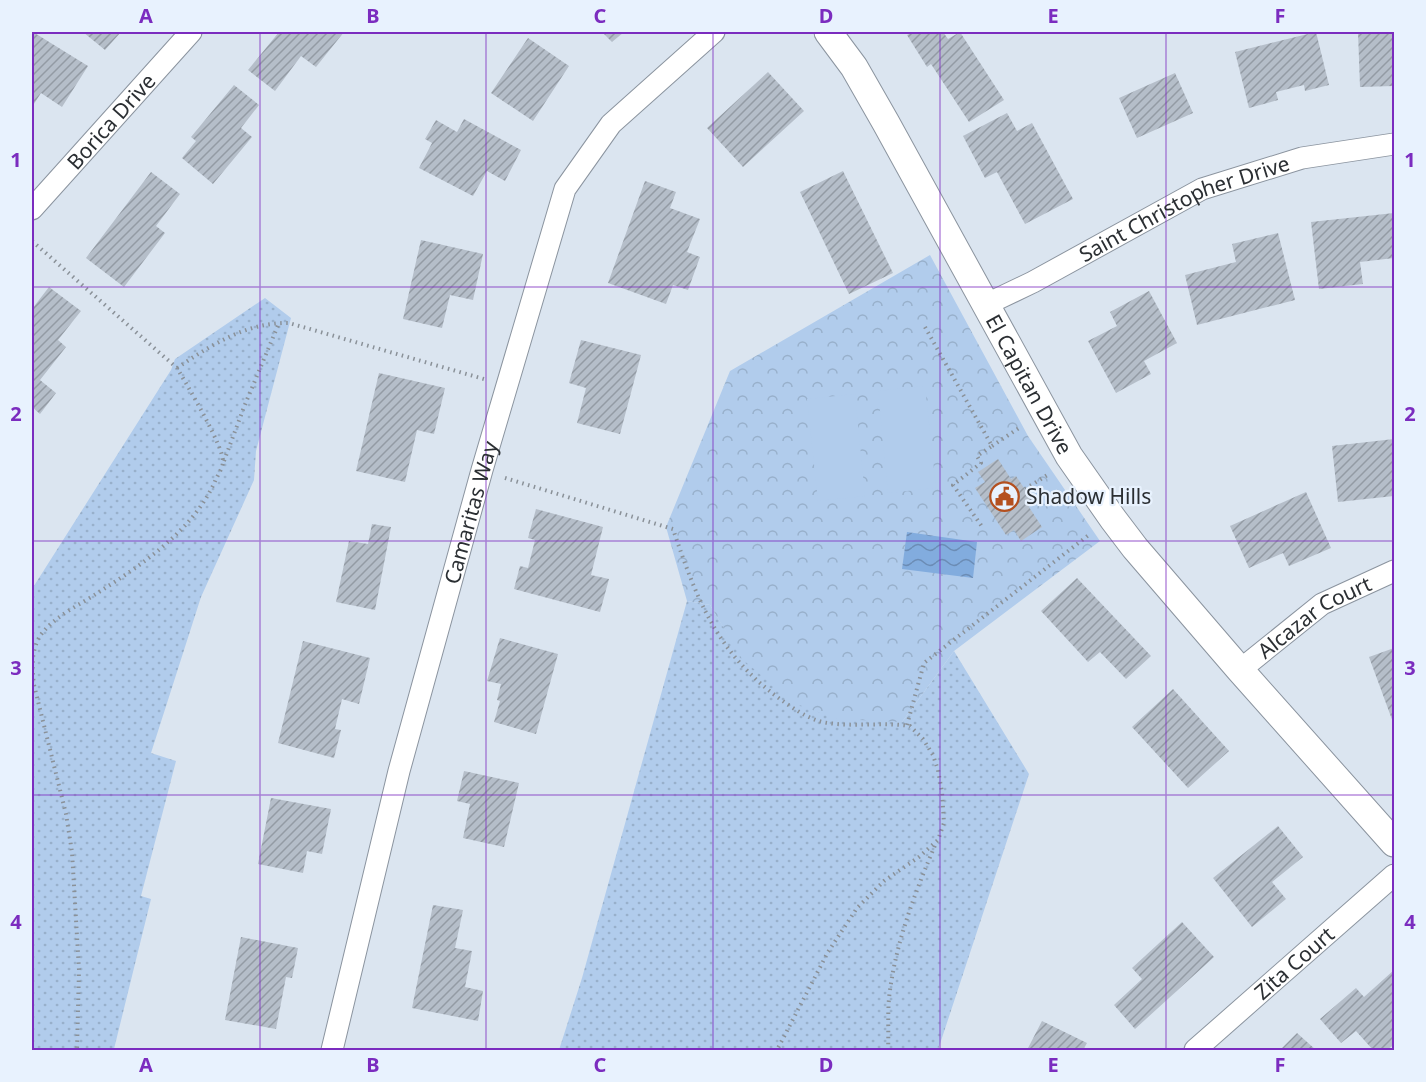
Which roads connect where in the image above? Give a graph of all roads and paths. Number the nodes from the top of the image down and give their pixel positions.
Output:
1 (191, 32) edge
2 (714, 32) edge
3 (828, 32) edge
4 (1395, 144) edge
5 (32, 209) edge
6 (32, 241) edge
7 (987, 304) junction
8 (279, 323) junction
9 (925, 327) dead end
10 (177, 368) junction
11 (506, 386) junction
12 (1019, 428) dead end
13 (992, 446) junction
14 (224, 463) junction
15 (482, 470) junction
16 (1049, 474) dead end
17 (1025, 489) dead end
18 (983, 528) dead end
19 (1090, 534) dead end
20 (1395, 571) edge
21 (1240, 670) junction
22 (907, 725) junction
23 (938, 840) junction
24 (1395, 843) edge
25 (1395, 875) edge
26 (77, 1050) edge
27 (332, 1050) edge
28 (777, 1050) edge
29 (888, 1050) edge
30 (1195, 1050) edge

1 - 5 street, Borica Drive
2 - 11 street, Camaritas Way
3 - 7 street, El Capitan Drive
4 - 7 street, Saint Christopher Drive
6 - 10 path
7 - 21 street, El Capitan Drive
8 - 10 path
8 - 11 path
8 - 14 path
9 - 13 path
10 - 14 path
11 - 15 street, Camaritas Way
12 - 13 path
13 - 18 path
14 - 26 path
15 - 22 path
15 - 27 street, Camaritas Way
16 - 17 path
19 - 22 path
20 - 21 street, Alcazar Court
21 - 24 street, El Capitan Drive
22 - 23 path
23 - 28 path
23 - 29 path
25 - 30 street, Zita Court

